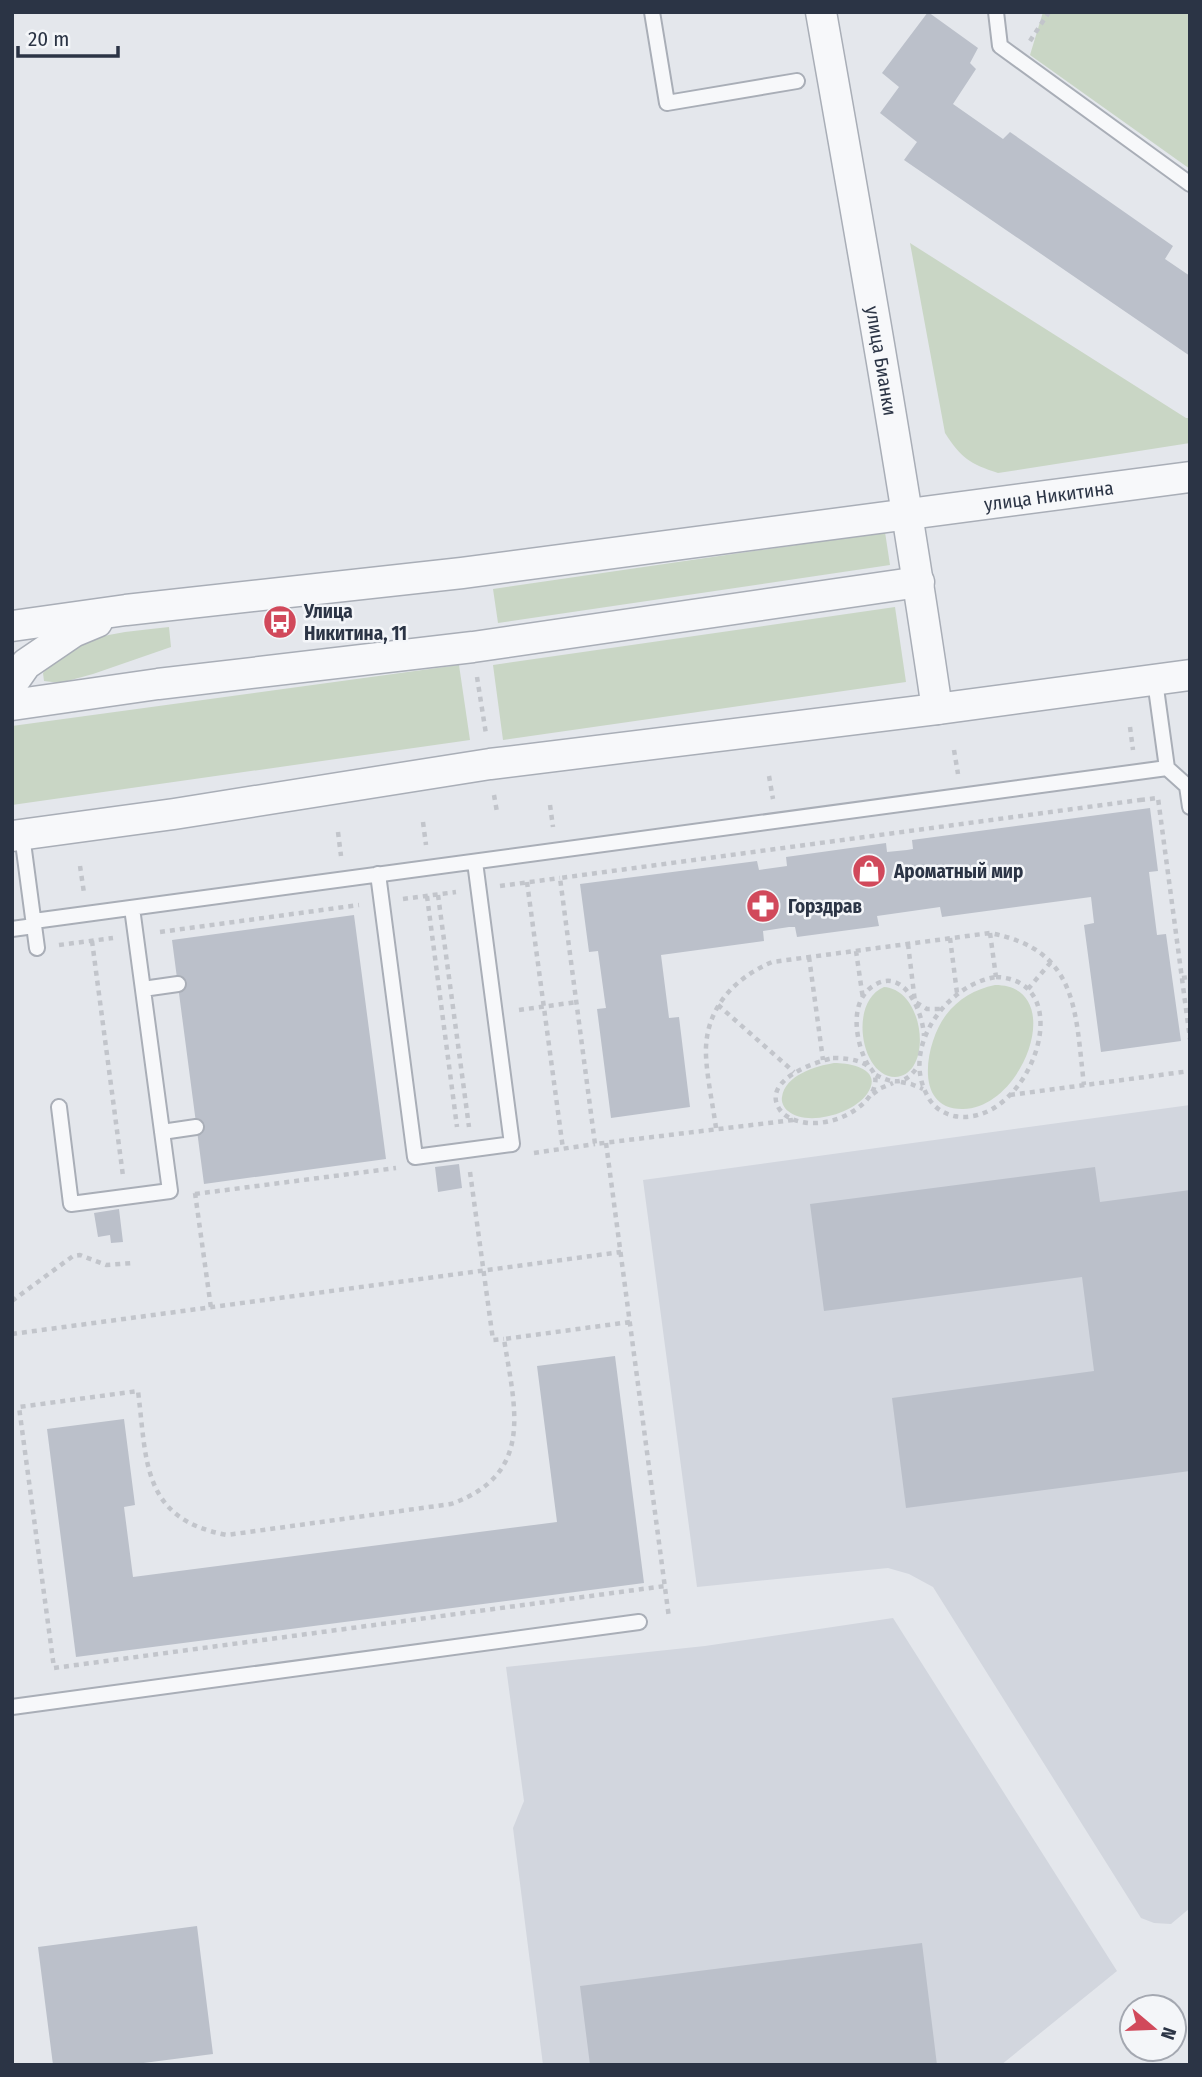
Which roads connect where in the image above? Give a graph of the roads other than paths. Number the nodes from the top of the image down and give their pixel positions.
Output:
1 (652, 12) edge
2 (821, 12) edge
3 (996, 12) edge
4 (797, 81) dead end
5 (1190, 184) edge
6 (1190, 477) edge
7 (906, 515) junction
8 (919, 582) junction
9 (126, 610) junction
10 (12, 626) edge
11 (1190, 675) edge
12 (1155, 681) junction
13 (12, 684) edge
14 (12, 705) edge
15 (937, 709) junction
16 (1167, 768) junction
17 (1189, 786) edge
18 (1190, 807) edge
19 (17, 835) edge
20 (475, 862) junction
21 (378, 874) junction
22 (132, 908) junction
23 (34, 923) junction
24 (12, 929) edge
25 (37, 948) dead end
26 (178, 984) dead end
27 (143, 989) junction
28 (59, 1107) dead end
29 (196, 1127) dead end
30 (162, 1132) junction
31 (639, 1622) dead end
32 (12, 1707) edge

1 - 4 lane
2 - 7 street, улица Бианки
3 - 5 lane
6 - 7 street, улица Никитина
7 - 8 street, улица Бианки
7 - 9 street, улица Никитина
8 - 14 street
8 - 15 street, улица Бианки
9 - 10 street
9 - 13 street
11 - 12 street
12 - 15 street
12 - 16 lane
15 - 19 street
16 - 17 lane
16 - 20 lane
17 - 18 lane
19 - 23 lane
20 - 21 lane
20 - 21 lane
21 - 22 lane
22 - 23 lane
22 - 27 lane
23 - 24 lane
23 - 25 lane
26 - 27 lane
27 - 30 lane
28 - 30 lane
29 - 30 lane
31 - 32 lane

